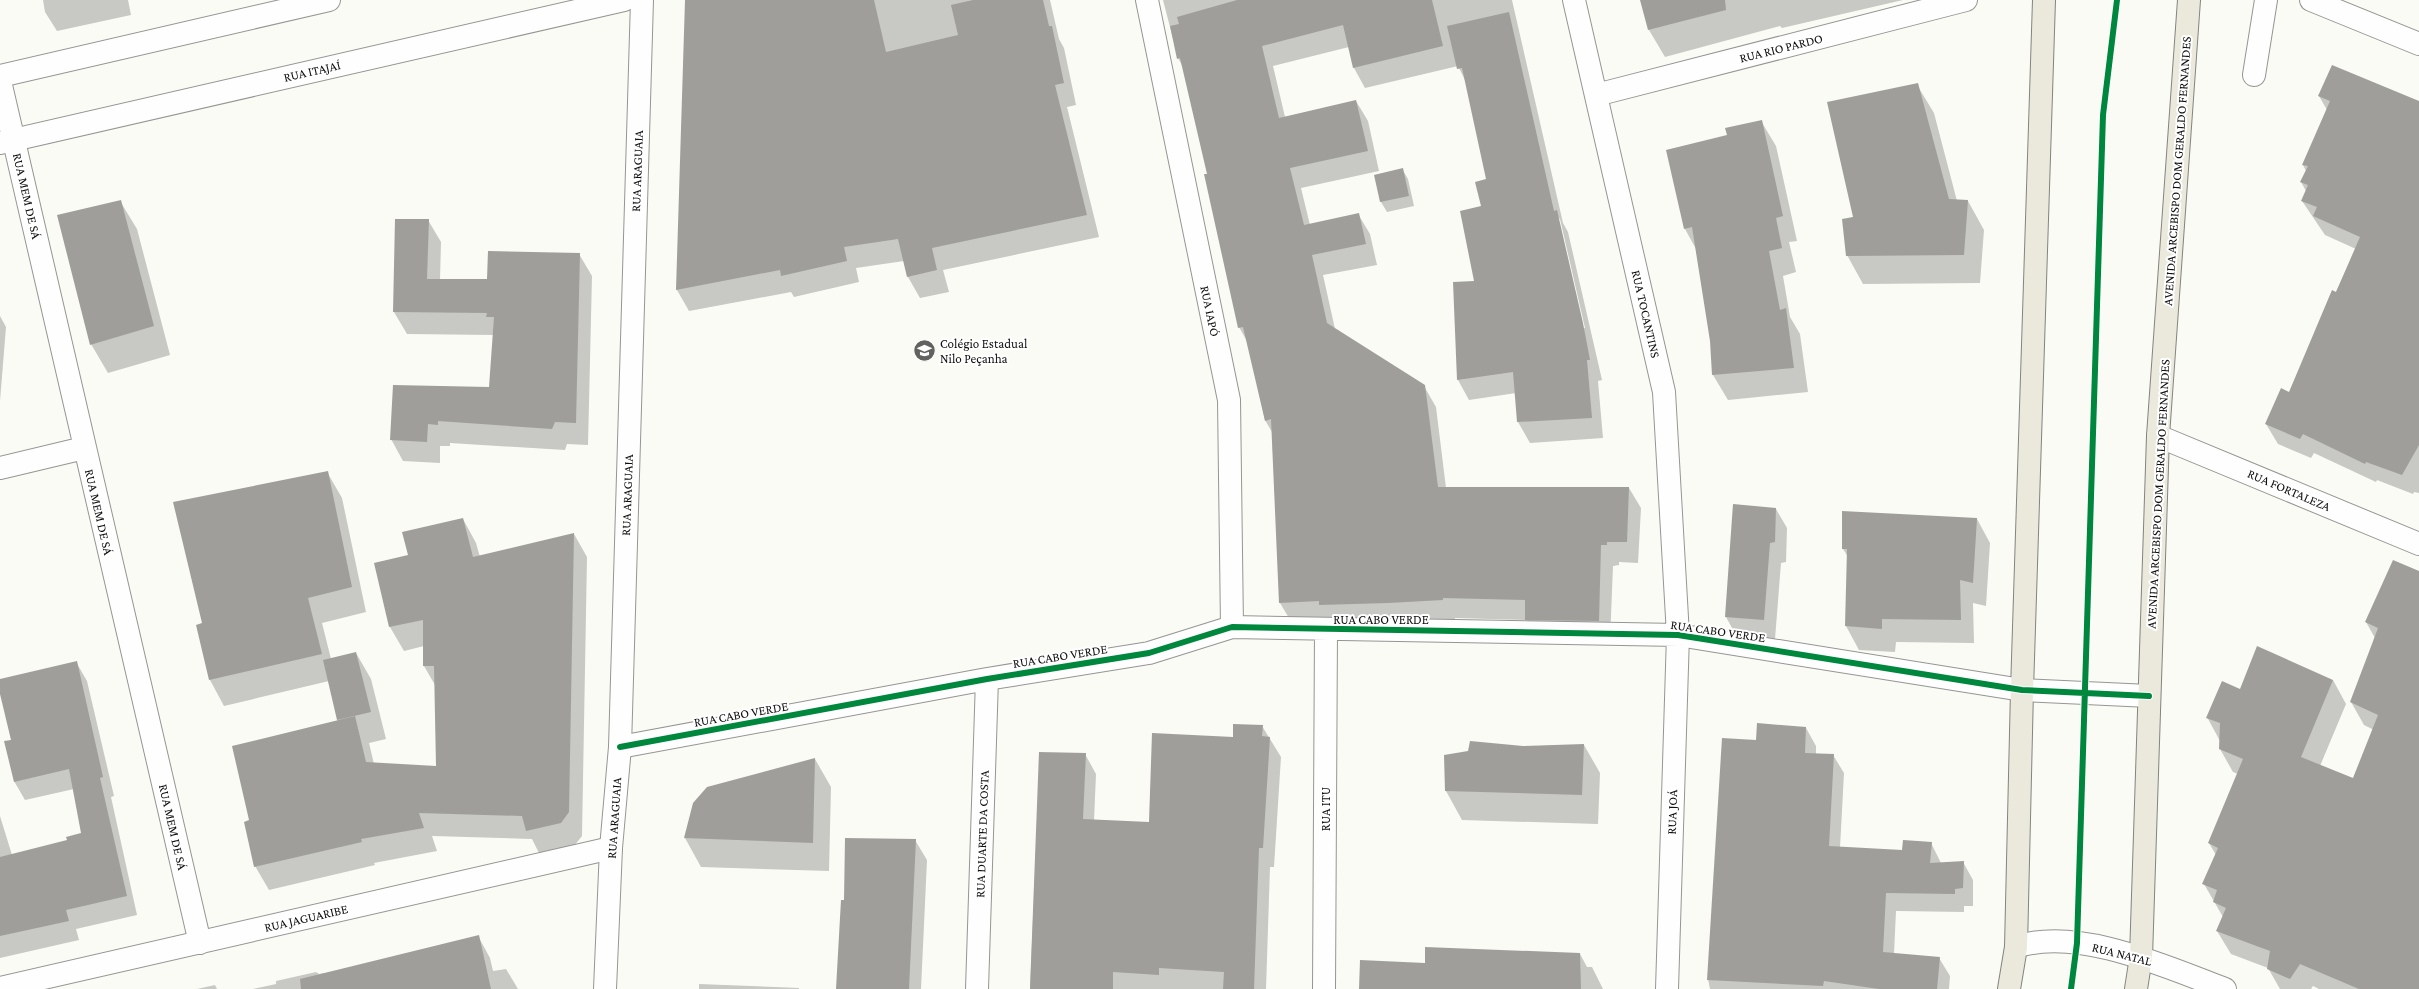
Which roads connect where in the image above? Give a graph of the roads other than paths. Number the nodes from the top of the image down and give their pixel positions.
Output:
1 (329, 0) edge
2 (624, 0) edge
3 (642, 0) edge
4 (1147, 0) edge
5 (1574, 0) edge
6 (1966, 0) edge
7 (2044, 0) edge
8 (2189, 0) edge
9 (2266, 0) edge
10 (2311, 0) edge
11 (2419, 44) edge
12 (2254, 74) dead end
13 (0, 76) edge
14 (0, 81) edge
15 (1596, 95) junction
16 (7, 141) edge
17 (2158, 436) junction
18 (84, 448) junction
19 (0, 468) edge
20 (2419, 544) edge
21 (1232, 627) junction
22 (1326, 630) junction
23 (1678, 635) junction
24 (987, 679) junction
25 (2022, 690) junction
26 (2149, 696) junction
27 (620, 747) junction
28 (611, 848) junction
29 (200, 943) junction
30 (2016, 947) junction
31 (2141, 957) junction
32 (0, 988) edge
33 (605, 989) edge
34 (977, 989) edge
35 (1324, 989) edge
36 (1667, 989) edge
37 (2009, 989) edge
38 (2136, 989) edge
39 (2225, 989) edge

1 - 13 street
2 - 16 street, RUA ITAJAÍ
3 - 27 street, RUA ARAGUAIA
4 - 21 street, RUA IAPÓ
5 - 15 street, RUA TOCANTINS
6 - 15 street, RUA RIO PARDO
7 - 25 main road
8 - 17 main road, AVENIDA ARCEBISPO DOM GERALDO FERNANDES
9 - 12 street
10 - 11 street
14 - 16 street, RUA MEM DE SÁ
15 - 23 street, RUA TOCANTINS
16 - 18 street, RUA MEM DE SÁ
17 - 20 street, RUA FORTALEZA
17 - 26 main road, AVENIDA ARCEBISPO DOM GERALDO FERNANDES
18 - 19 street
18 - 29 street, RUA MEM DE SÁ
21 - 22 street, RUA CABO VERDE
21 - 24 street, RUA CABO VERDE
22 - 23 street, RUA CABO VERDE
22 - 35 street, RUA ITU
23 - 25 street, RUA CABO VERDE
23 - 36 street, RUA JOÁ
24 - 27 street, RUA CABO VERDE
24 - 34 street, RUA DUARTE DA COSTA
25 - 26 street, RUA CABO VERDE
25 - 30 main road
26 - 31 main road, AVENIDA ARCEBISPO DOM GERALDO FERNANDES
27 - 28 street, RUA ARAGUAIA
28 - 29 street, RUA JAGUARIBE
28 - 33 street, RUA ARAGUAIA
29 - 32 street, RUA JAGUARIBE
30 - 31 street, RUA NATAL
30 - 37 main road
31 - 38 main road, AVENIDA ARCEBISPO DOM GERALDO FERNANDES
31 - 39 street, RUA NATAL

